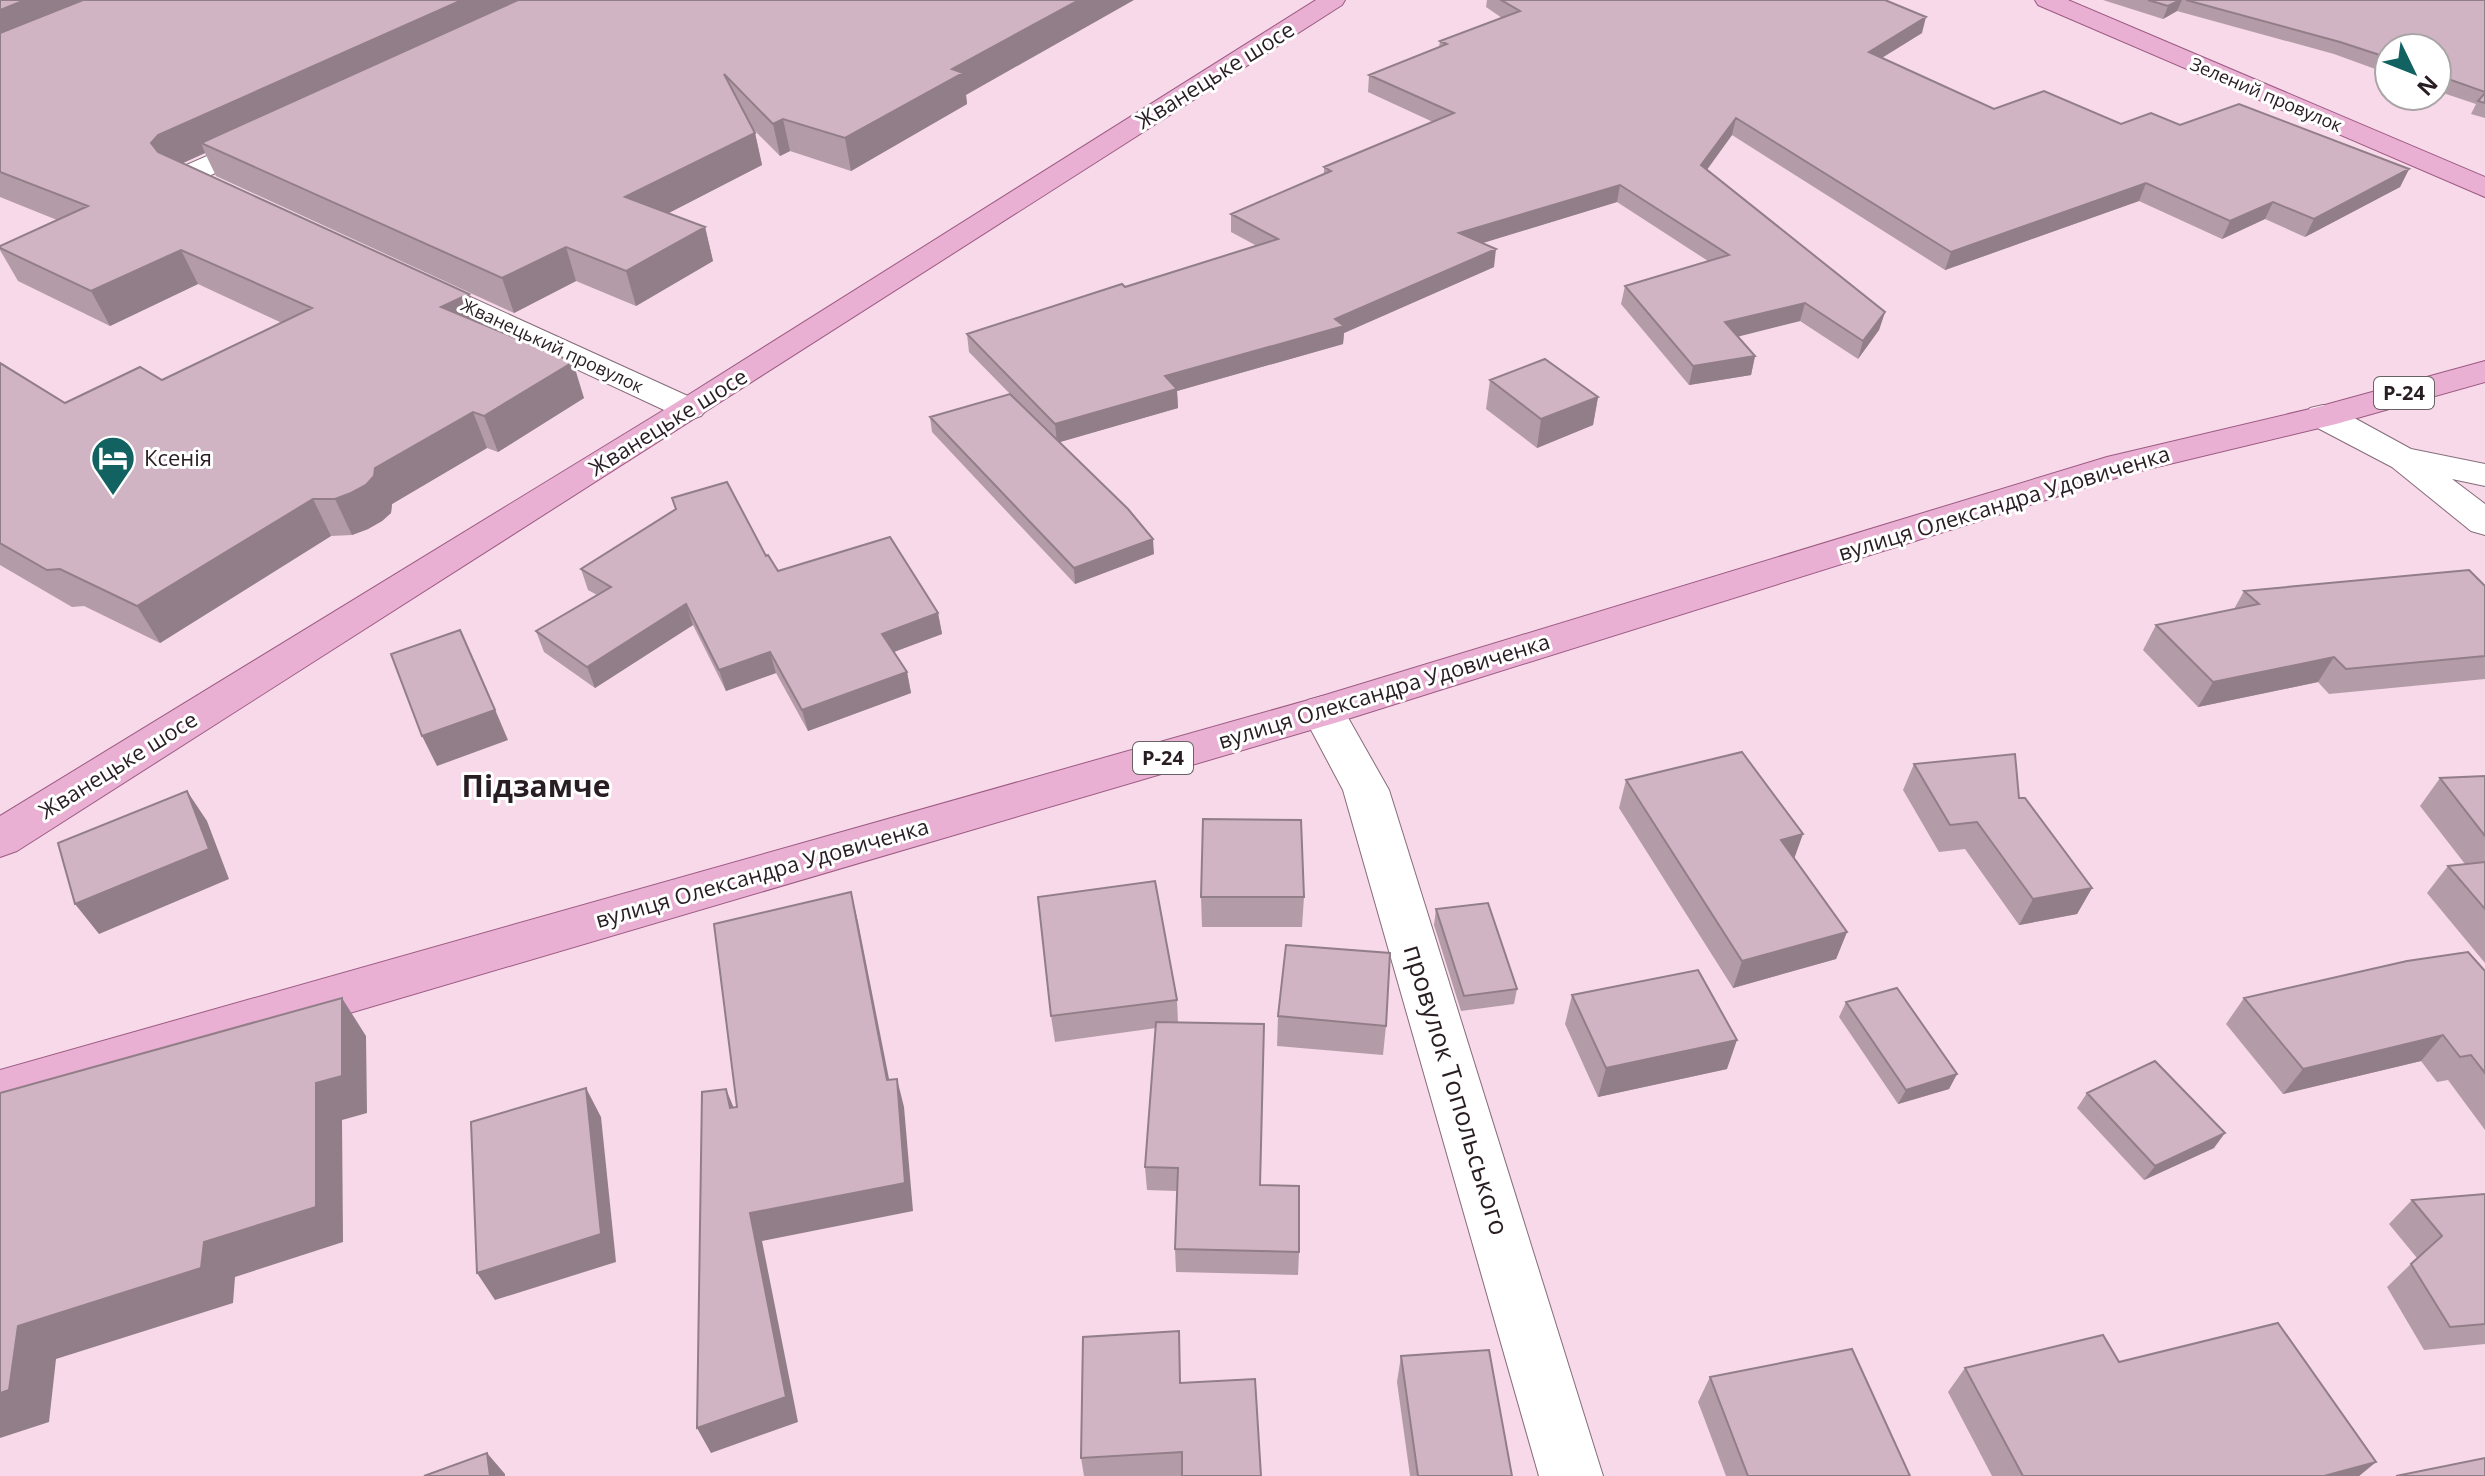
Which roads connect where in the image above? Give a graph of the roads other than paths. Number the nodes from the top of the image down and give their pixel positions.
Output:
1 (1333, 0) edge
2 (2047, 0) edge
3 (291, 126) edge
4 (2485, 188) edge
5 (257, 209) edge
6 (401, 275) edge
7 (2485, 371) edge
8 (689, 409) junction
9 (2323, 416) junction
10 (2400, 458) junction
11 (2485, 475) edge
12 (2485, 523) edge
13 (1323, 711) junction
14 (0, 839) edge
15 (0, 1093) edge
16 (1571, 1476) edge

1 - 8 main road, Жванецьке шосе
2 - 4 main road, Зелений провулок
3 - 5 street
6 - 8 street, Жванецький провулок
7 - 9 main road, Р-24
8 - 14 main road, Жванецьке шосе
9 - 10 street
9 - 13 main road, вулиця Олександра Удовиченка / Р-24
10 - 11 street
10 - 12 street
13 - 15 main road, вулиця Олександра Удовиченка / Р-24
13 - 16 street, провулок Топольського

